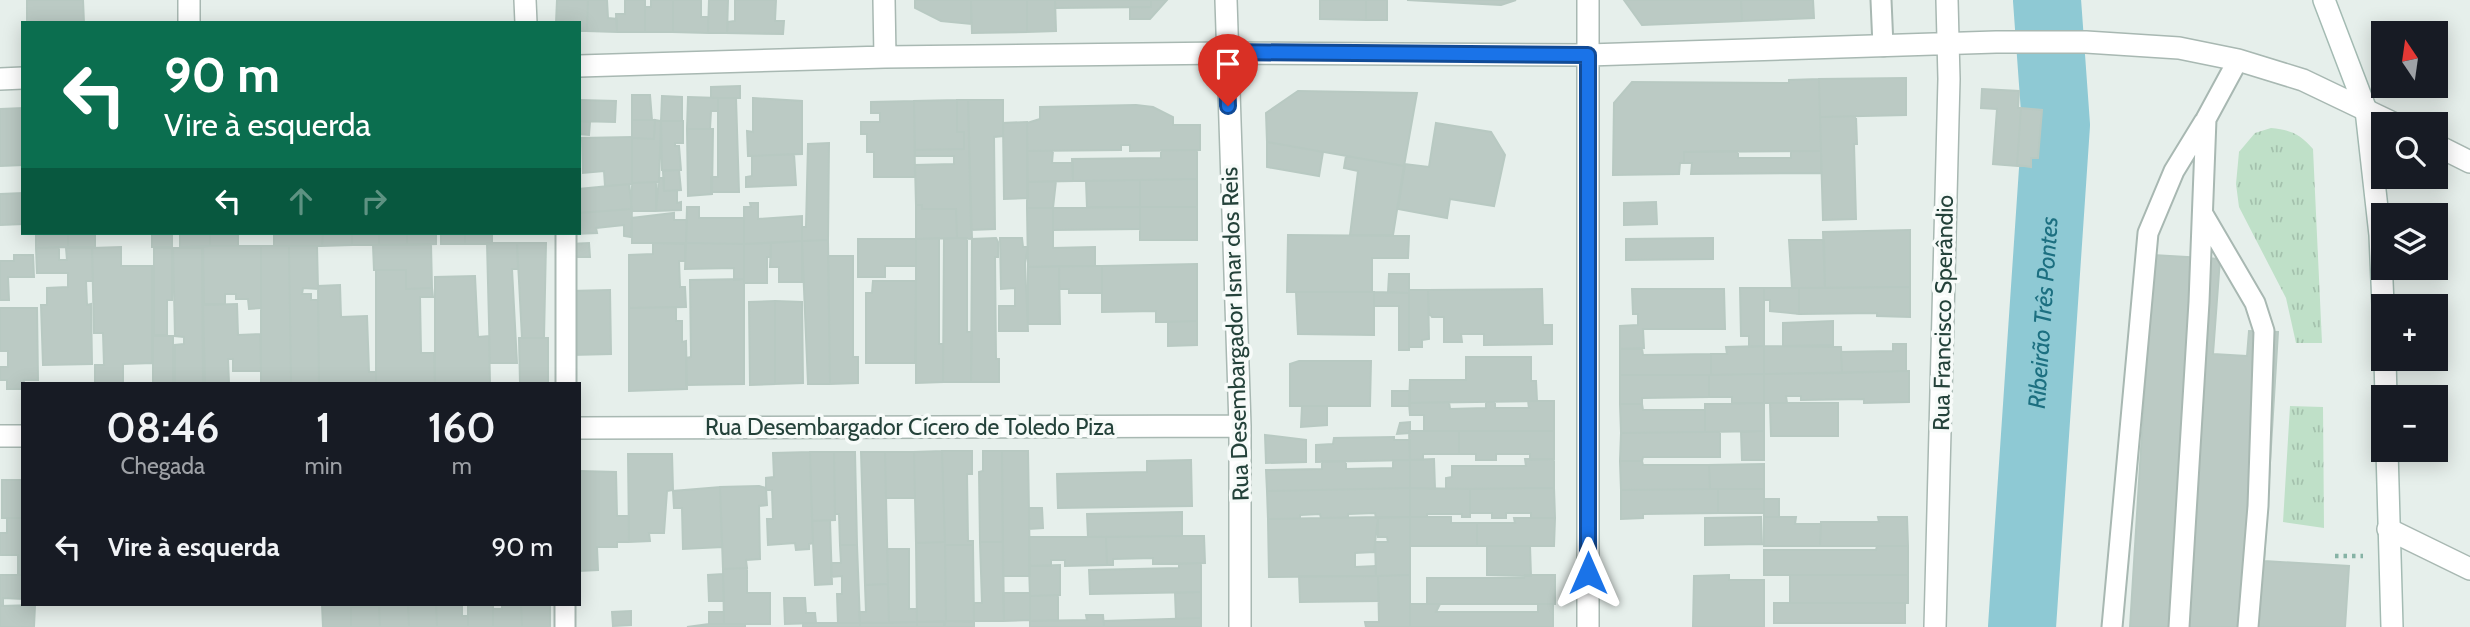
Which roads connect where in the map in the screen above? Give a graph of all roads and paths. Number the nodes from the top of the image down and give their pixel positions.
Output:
1 (189, 0) edge
2 (525, 0) edge
3 (884, 0) edge
4 (1226, 0) edge
5 (1588, 0) edge
6 (1881, 0) edge
7 (1947, 0) edge
8 (2324, 0) edge
9 (189, 21) edge
10 (526, 21) edge
11 (1948, 44) junction
12 (1883, 46) junction
13 (1226, 52) junction
14 (1588, 55) junction
15 (885, 57) junction
16 (2238, 60) junction
17 (581, 66) edge
18 (21, 78) edge
19 (0, 79) edge
20 (2366, 110) junction
21 (2371, 112) edge
22 (2206, 119) junction
23 (2448, 151) edge
24 (2470, 162) edge
25 (2203, 213) junction
26 (566, 235) edge
27 (2383, 294) edge
28 (566, 382) edge
29 (1240, 426) junction
30 (581, 428) edge
31 (0, 436) edge
32 (21, 436) edge
33 (2387, 462) edge
34 (2388, 529) junction
35 (2470, 569) edge
36 (565, 606) edge
37 (565, 627) edge
38 (1240, 627) edge
39 (1588, 627) edge
40 (1935, 627) edge
41 (2112, 627) edge
42 (2179, 627) edge
43 (2248, 627) edge
44 (2392, 627) edge

1 - 9 street
2 - 10 street
3 - 15 street
4 - 13 street, Rua Desembargador Isnar dos Reis
5 - 14 street
6 - 12 lane
7 - 11 street, Rua Francisco Sperândio
8 - 20 street
11 - 12 street
11 - 16 street
11 - 40 street, Rua Francisco Sperândio
12 - 14 street
13 - 14 street
13 - 15 street
13 - 29 street, Rua Desembargador Isnar dos Reis
14 - 39 street
15 - 17 street
16 - 20 street
16 - 22 lane
18 - 19 street
20 - 21 street
20 - 27 street
22 - 25 lane
22 - 41 lane
23 - 24 street
25 - 42 lane
25 - 43 lane
26 - 28 lane
29 - 30 street, Rua Desembargador Cícero de Toledo Piza
29 - 38 street, Rua Desembargador Isnar dos Reis
31 - 32 street
33 - 34 street
34 - 35 street
34 - 44 street
36 - 37 lane

